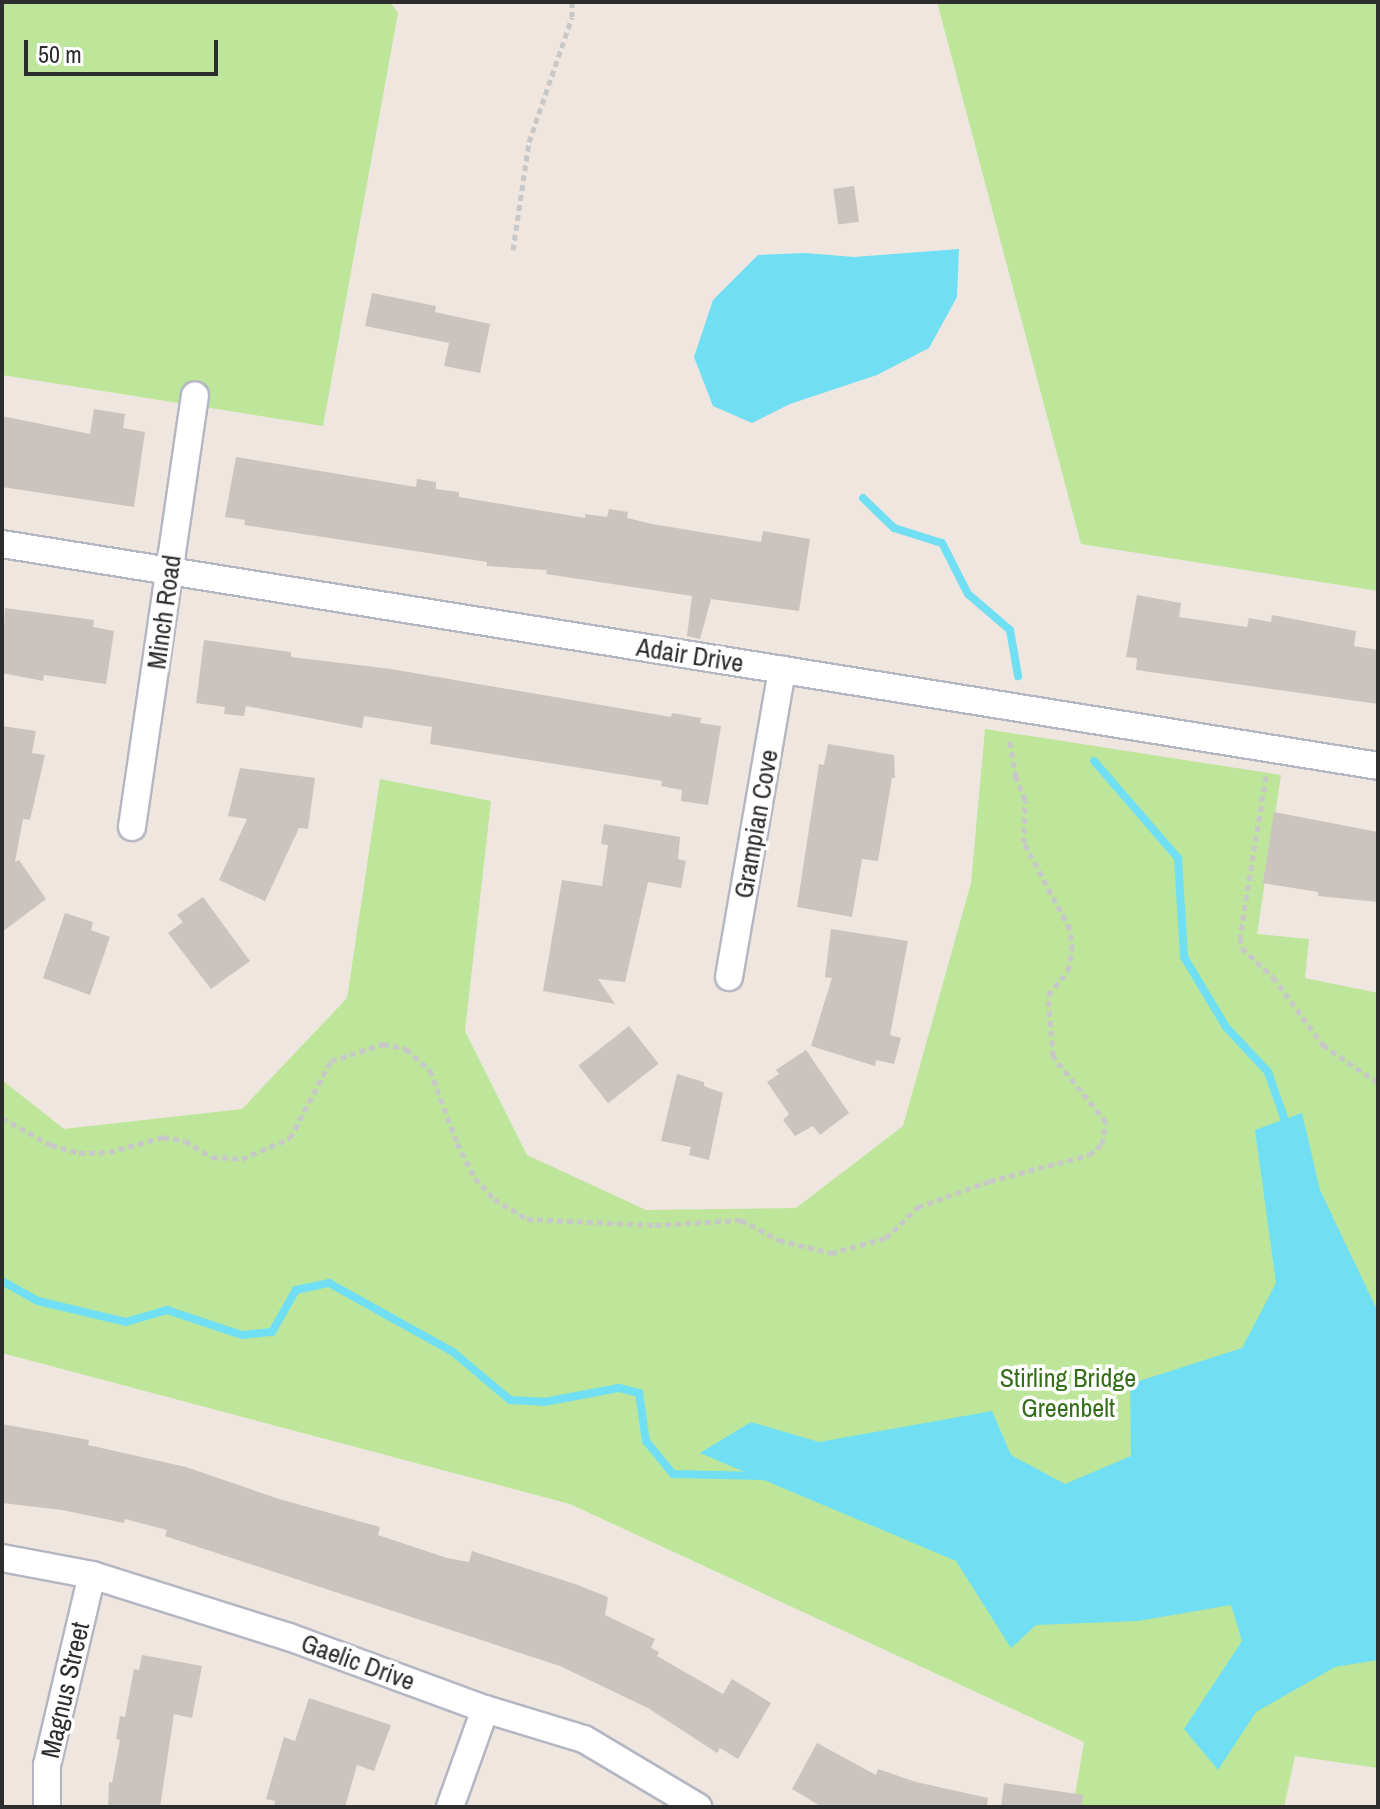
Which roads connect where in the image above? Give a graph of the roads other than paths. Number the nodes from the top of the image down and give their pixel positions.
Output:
1 (195, 396) dead end
2 (2, 544) edge
3 (170, 571) junction
4 (782, 670) junction
5 (1378, 766) edge
6 (132, 827) dead end
7 (729, 977) dead end
8 (2, 1558) edge
9 (92, 1575) junction
10 (485, 1709) junction
11 (47, 1807) edge
12 (450, 1807) edge
13 (698, 1807) edge

1 - 3 street, Minch Road
2 - 3 street, Adair Drive
3 - 4 street, Adair Drive
3 - 6 street, Minch Road
4 - 5 street, Adair Drive
4 - 7 street, Grampian Cove
8 - 9 street, Gaelic Drive
9 - 10 street, Gaelic Drive
9 - 11 street, Magnus Street
10 - 12 street
10 - 13 street, Gaelic Drive

